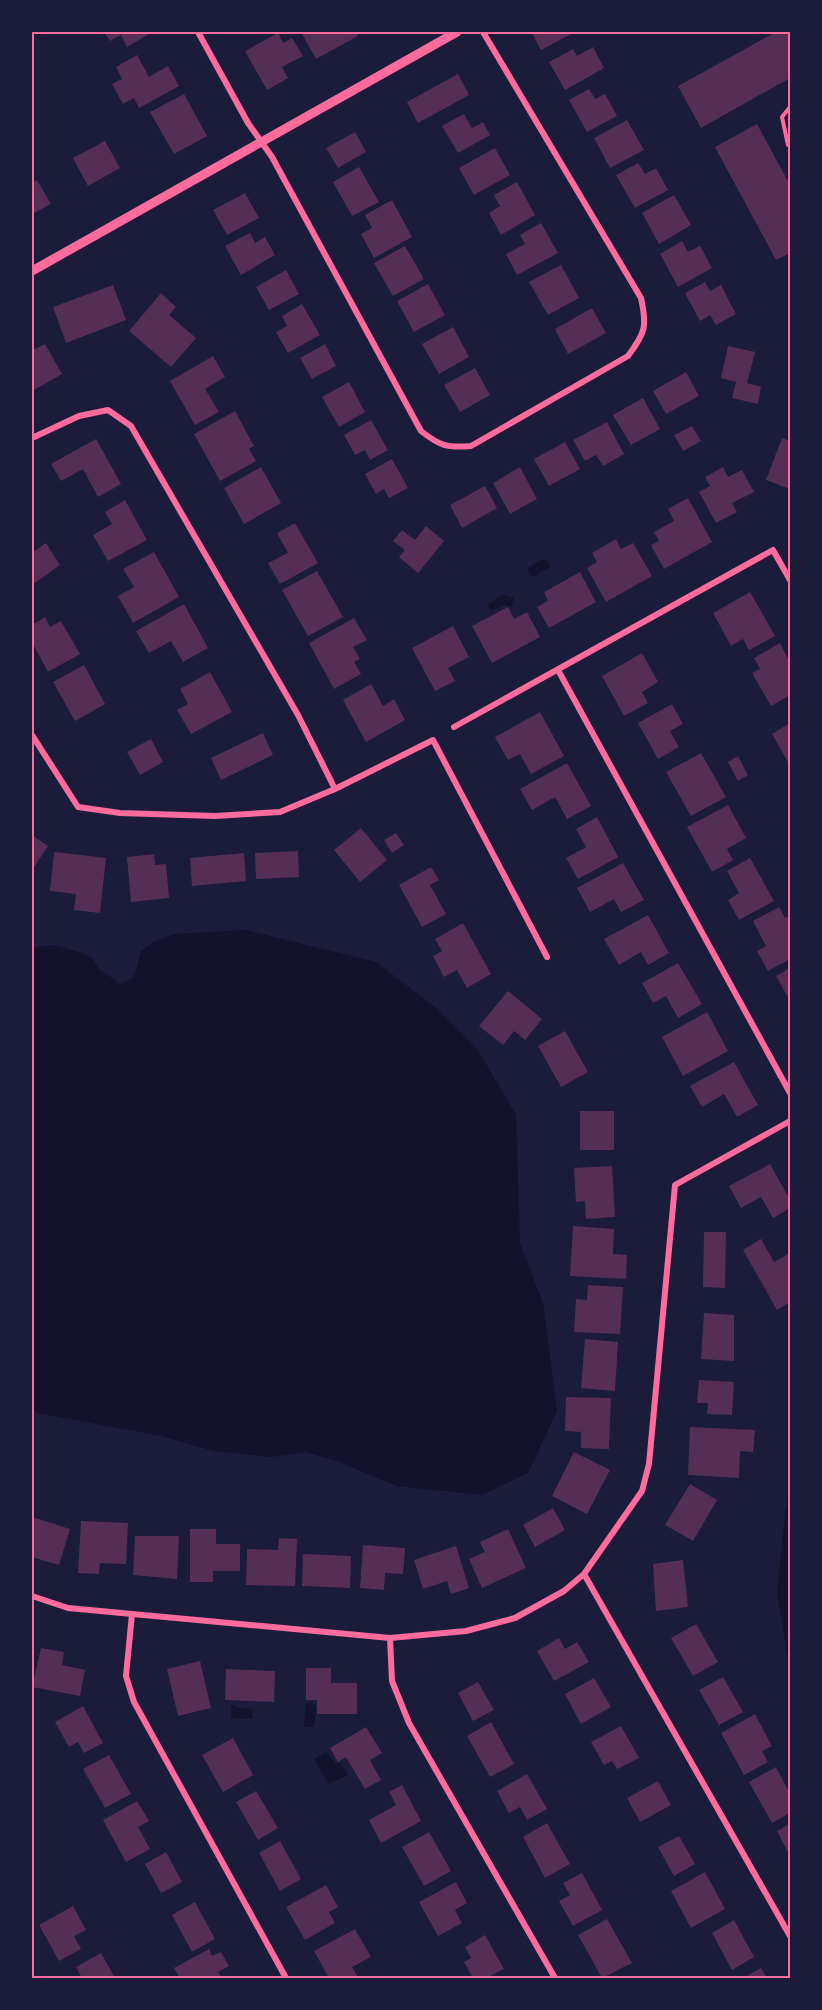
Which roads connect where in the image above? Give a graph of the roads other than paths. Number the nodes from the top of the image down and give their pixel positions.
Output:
1 (198, 32) edge
2 (457, 32) edge
3 (483, 32) edge
4 (790, 107) edge
5 (261, 141) junction
6 (790, 146) edge
7 (32, 271) edge
8 (32, 438) edge
9 (790, 580) edge
10 (558, 670) junction
11 (454, 727) dead end
12 (32, 735) edge
13 (335, 789) junction
14 (547, 957) dead end
15 (790, 1093) edge
16 (790, 1121) edge
17 (584, 1574) junction
18 (32, 1596) edge
19 (132, 1614) junction
20 (390, 1638) junction
21 (790, 1936) edge
22 (286, 1978) edge
23 (555, 1978) edge

1 - 5 street
2 - 5 street
3 - 5 street
4 - 6 lane
5 - 7 street
8 - 13 street
9 - 10 street
10 - 11 street
10 - 15 street
12 - 13 street
13 - 14 street
16 - 17 street
17 - 20 street
17 - 21 street
18 - 19 street
19 - 20 street
19 - 22 street
20 - 23 street

